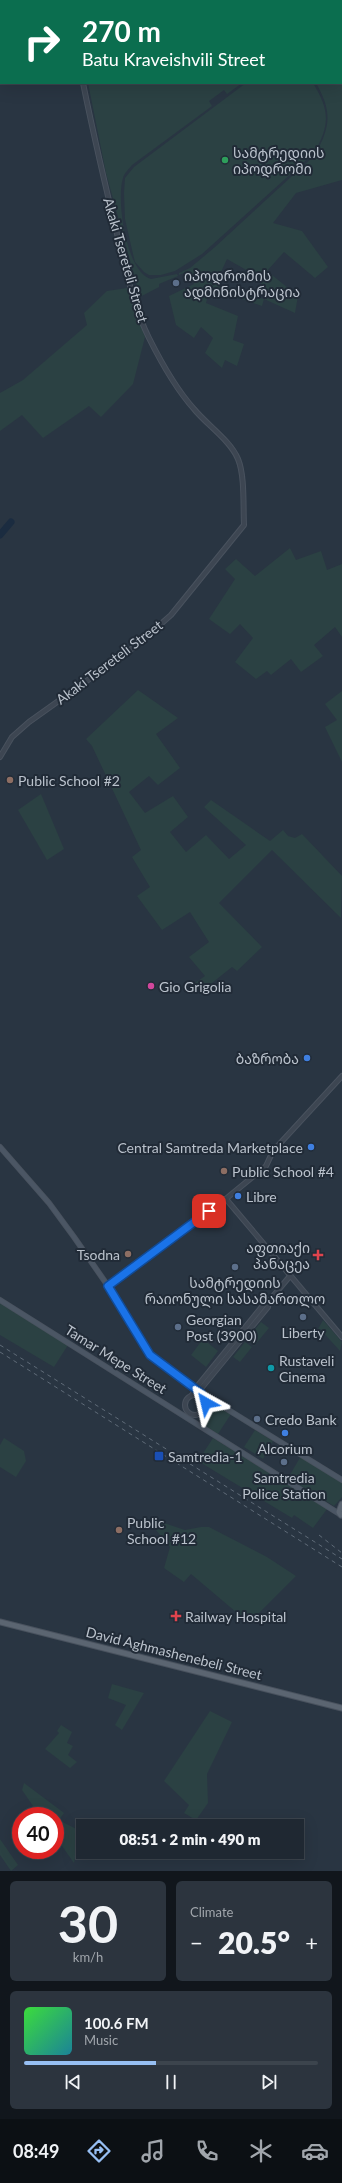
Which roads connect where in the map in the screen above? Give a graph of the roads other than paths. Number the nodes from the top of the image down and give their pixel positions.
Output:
1 (83, 84) edge
2 (0, 757) edge
3 (342, 1076) edge
4 (0, 1147) edge
5 (226, 1199) junction
6 (290, 1276) junction
7 (108, 1286) junction
8 (0, 1300) edge
9 (270, 1302) junction
10 (342, 1337) edge
11 (195, 1389) junction
12 (201, 1393) junction
13 (192, 1395) junction
14 (204, 1399) junction
15 (186, 1409) junction
16 (198, 1415) junction
17 (185, 1416) junction
18 (190, 1419) junction
19 (342, 1480) edge
20 (342, 1504) edge
21 (342, 1516) edge
22 (0, 1622) edge
23 (342, 1708) edge

1 - 2 street, Akaki Tsereteli Street
3 - 5 street
4 - 7 main road
5 - 6 street
5 - 7 street
6 - 9 street
6 - 10 street
7 - 11 main road
8 - 17 main road, Tamar Mepe Street
9 - 11 street
9 - 12 street
11 - 12 main road
11 - 13 street
12 - 14 street
12 - 19 main road
13 - 14 street
13 - 15 street
14 - 16 street
15 - 16 street
15 - 17 street
16 - 18 street
17 - 18 main road, Tamar Mepe Street
18 - 21 main road, Tamar Mepe Street
20 - 21 main road
22 - 23 main road, David Aghmashenebeli Street

